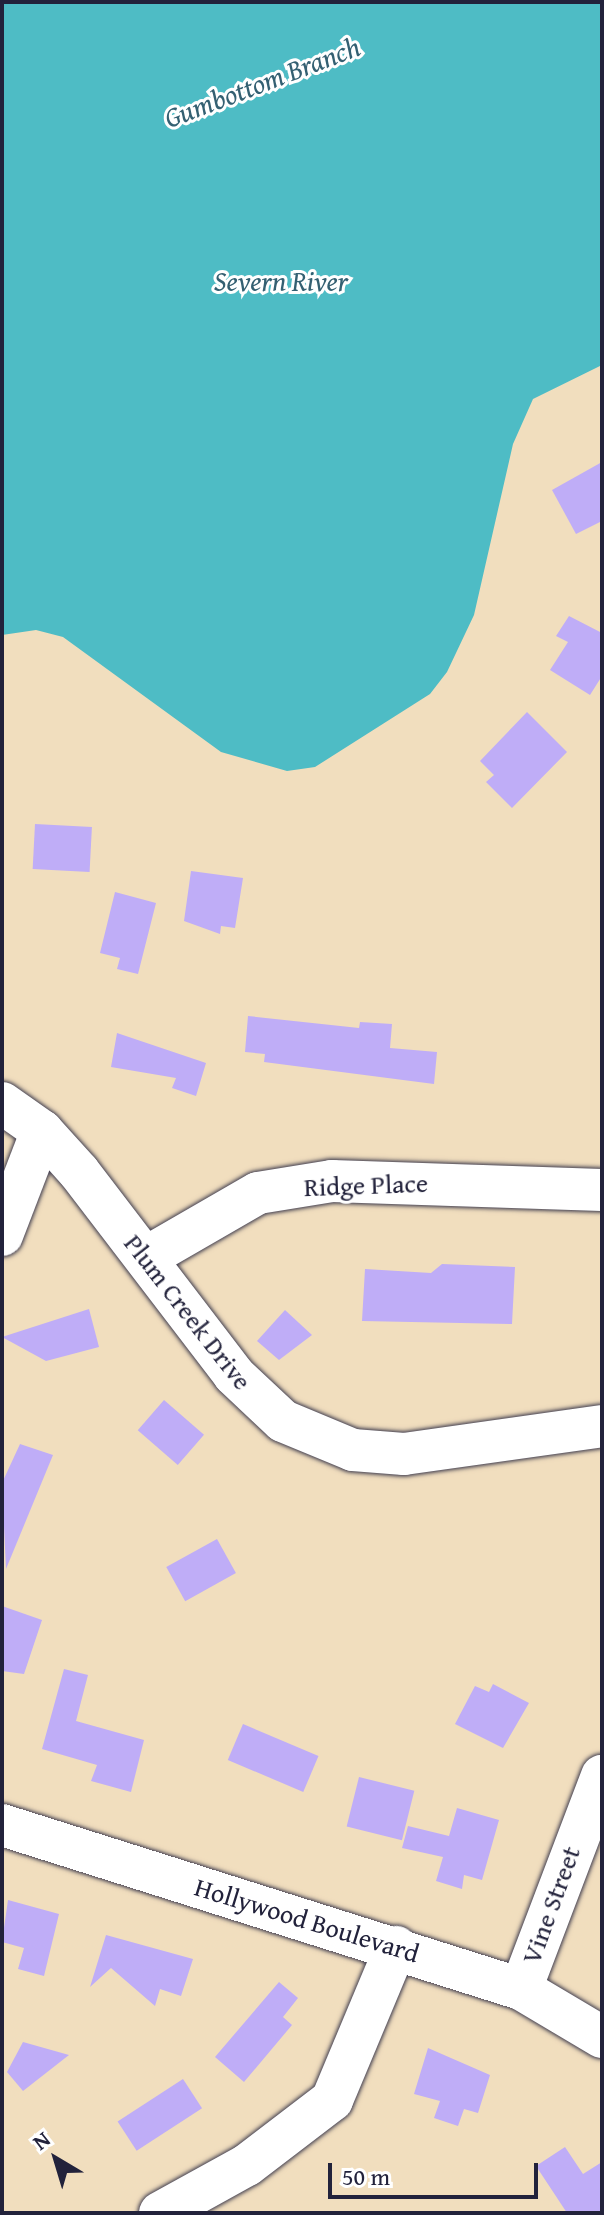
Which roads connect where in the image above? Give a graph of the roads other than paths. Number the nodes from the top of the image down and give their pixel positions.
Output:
1 (2, 1103) edge
2 (42, 1131) junction
3 (602, 1190) edge
4 (2, 1235) edge
5 (147, 1257) junction
6 (602, 1426) edge
7 (602, 1776) edge
8 (2, 1825) edge
9 (396, 1947) junction
10 (521, 1989) junction
11 (602, 2037) edge
12 (160, 2213) edge

1 - 2 street, Plum Creek Drive
2 - 4 street
2 - 5 street, Plum Creek Drive
3 - 5 street, Ridge Place
5 - 6 street, Plum Creek Drive
7 - 10 street, Vine Street
8 - 9 street, Hollywood Boulevard
9 - 10 street, Hollywood Boulevard
9 - 12 street
10 - 11 street, Hollywood Boulevard

